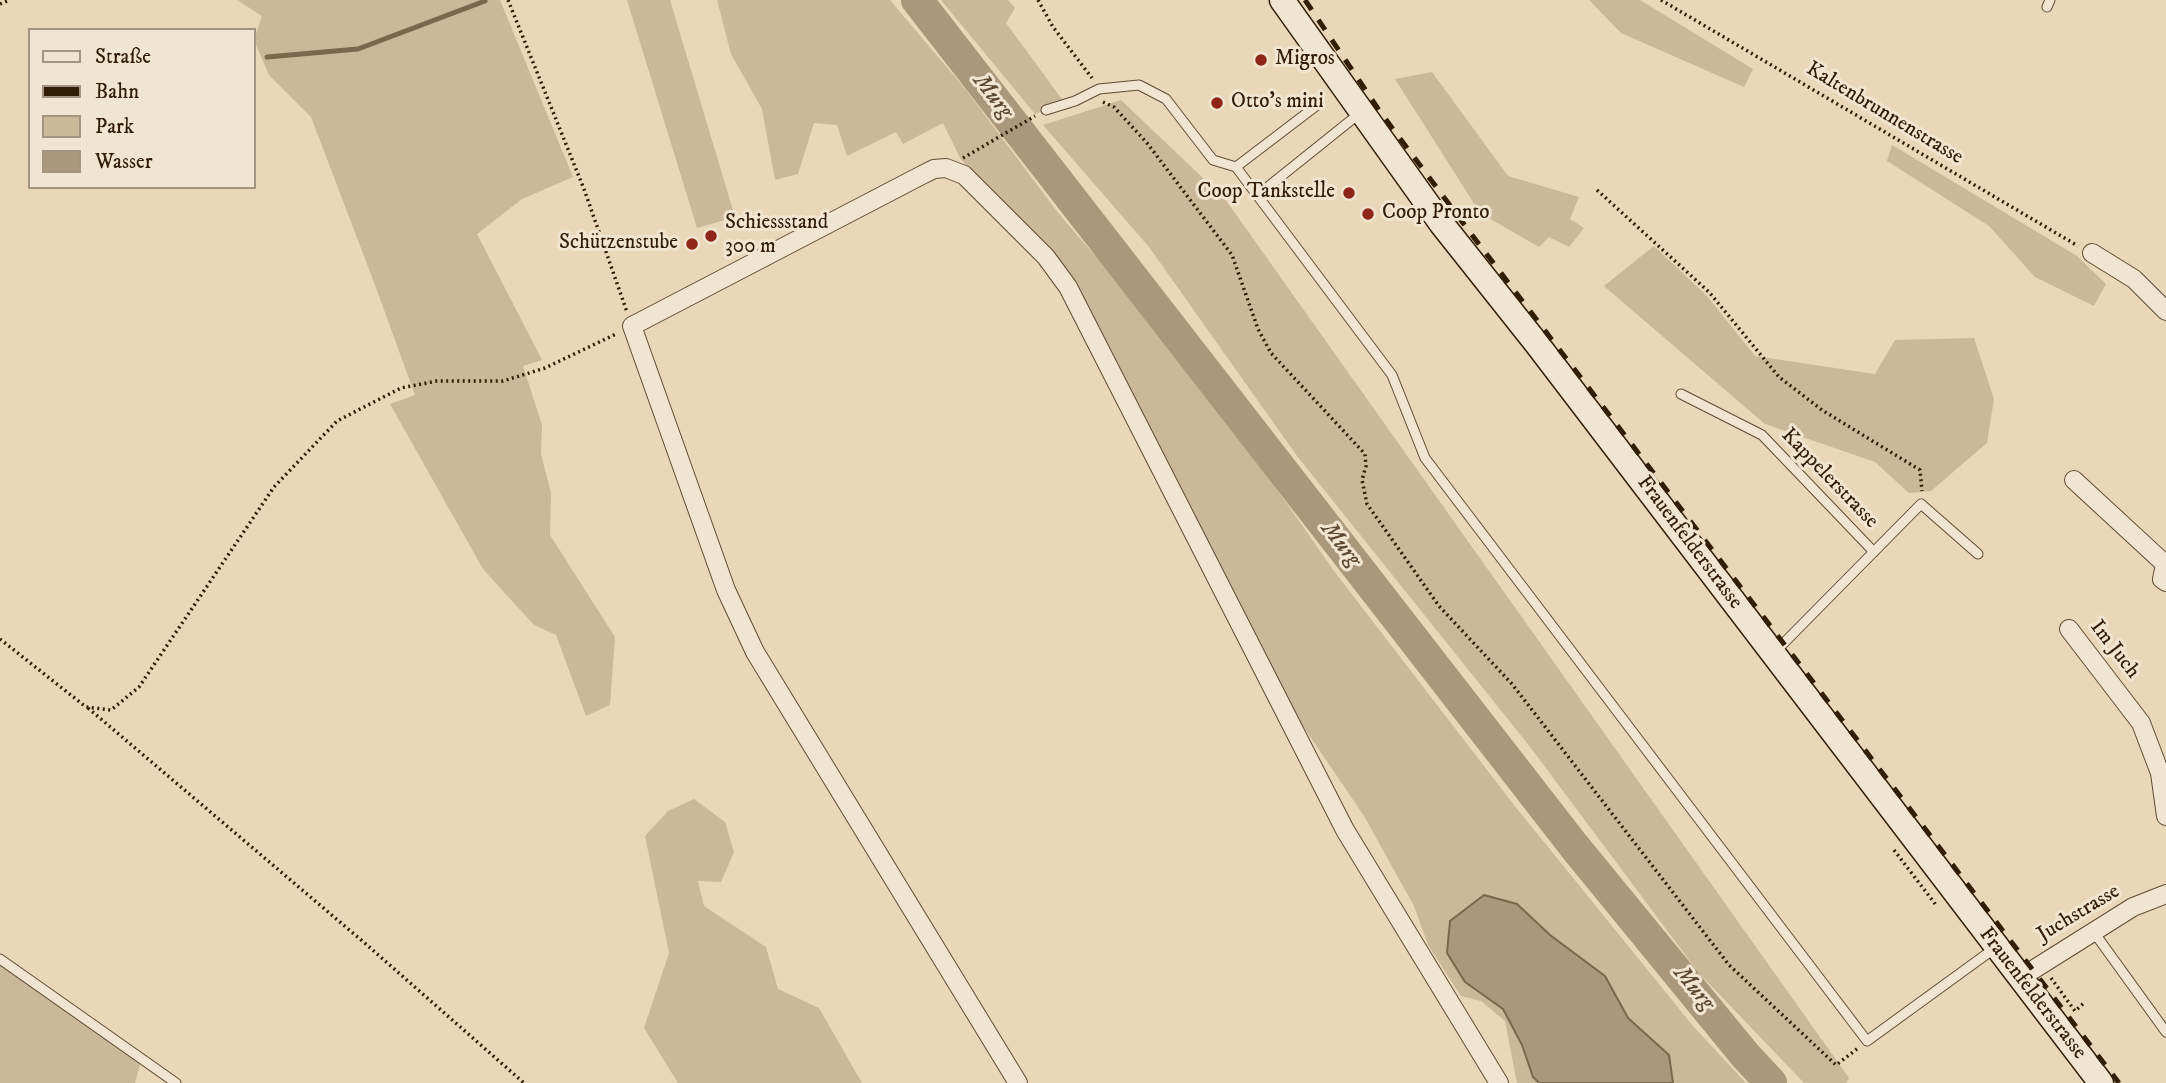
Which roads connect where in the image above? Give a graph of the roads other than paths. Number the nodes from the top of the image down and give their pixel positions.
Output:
1 (1282, 0) edge
2 (1316, 106) dead end
3 (1046, 110) road end
4 (1360, 113) junction
5 (1236, 167) junction
6 (1259, 194) junction
7 (2092, 254) road end
8 (2166, 311) edge
9 (1681, 394) dead end
10 (2074, 480) dead end
11 (1874, 552) junction
12 (1978, 554) dead end
13 (2166, 571) edge
14 (2069, 629) dead end
15 (1773, 653) junction
16 (2166, 816) edge
17 (2166, 894) edge
18 (2093, 930) junction
19 (1997, 947) junction
20 (0, 959) edge
21 (2020, 978) junction
22 (2166, 1032) edge
23 (176, 1083) edge
24 (1018, 1083) edge
25 (1499, 1083) edge
26 (2101, 1083) edge

1 - 4 main road, Frauenfelderstrasse
2 - 5 lane
3 - 5 lane
4 - 6 lane
4 - 15 main road, Frauenfelderstrasse
5 - 6 lane
6 - 19 lane
7 - 8 street
9 - 11 lane, Kappelerstrasse
10 - 13 street
11 - 12 lane
11 - 15 lane
14 - 16 street, Im Juch
15 - 19 main road, Frauenfelderstrasse
17 - 18 street, Juchstrasse
18 - 21 street, Juchstrasse
18 - 22 lane
19 - 21 main road, Frauenfelderstrasse
20 - 23 lane
21 - 26 main road, Frauenfelderstrasse
24 - 25 street

